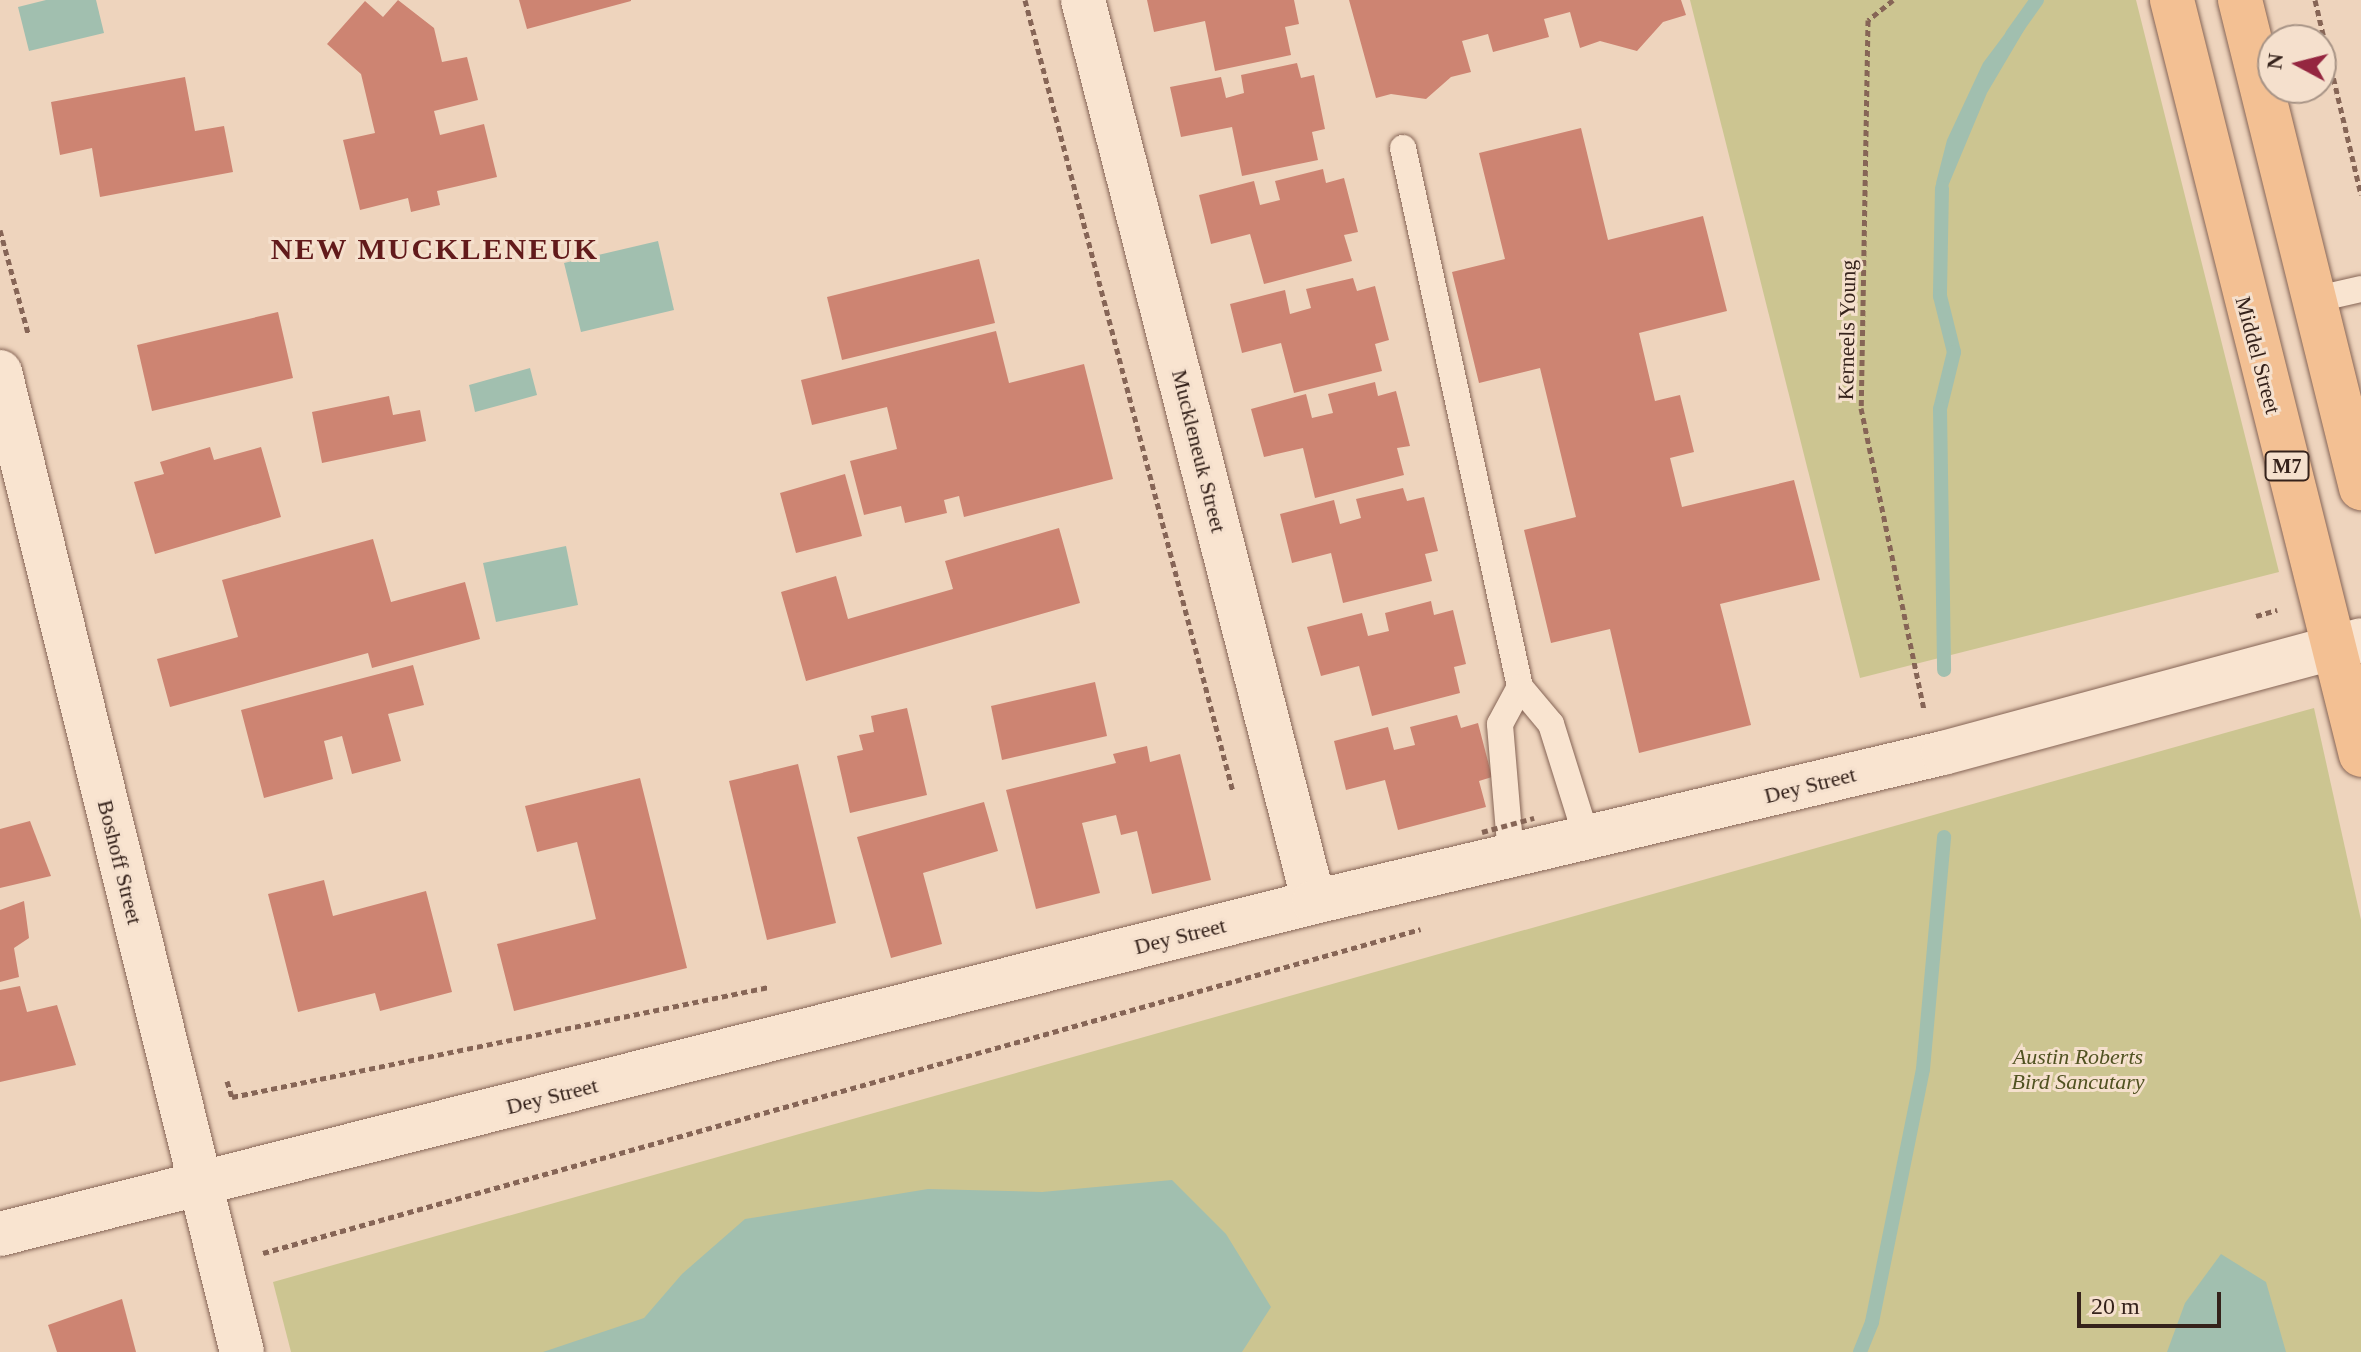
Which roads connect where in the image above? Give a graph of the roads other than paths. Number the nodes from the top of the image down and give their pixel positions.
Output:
1 (1083, 0) edge
2 (2172, 0) edge
3 (2240, 0) edge
4 (1403, 148) dead end
5 (2361, 289) edge
6 (2313, 300) junction
7 (0, 372) edge
8 (2347, 373) edge
9 (2361, 488) edge
10 (2348, 643) edge
11 (1520, 687) junction
12 (2361, 755) edge
13 (1587, 839) junction
14 (1496, 844) junction
15 (1314, 902) junction
16 (200, 1185) junction
17 (0, 1234) edge
18 (242, 1352) edge

1 - 15 street, Muckleneuk Street
2 - 10 main road, Middel Street / M7
3 - 6 main road
4 - 11 lane
5 - 6 lane
6 - 8 main road
7 - 16 street, Boshoff Street
8 - 9 main road
10 - 12 main road, Middel Street / M7
10 - 13 street, Dey Street
11 - 13 lane
11 - 14 lane
13 - 14 street, Dey Street
14 - 15 street, Dey Street
15 - 16 street, Dey Street
16 - 17 street, Dey Street
16 - 18 street, Boshoff Street

